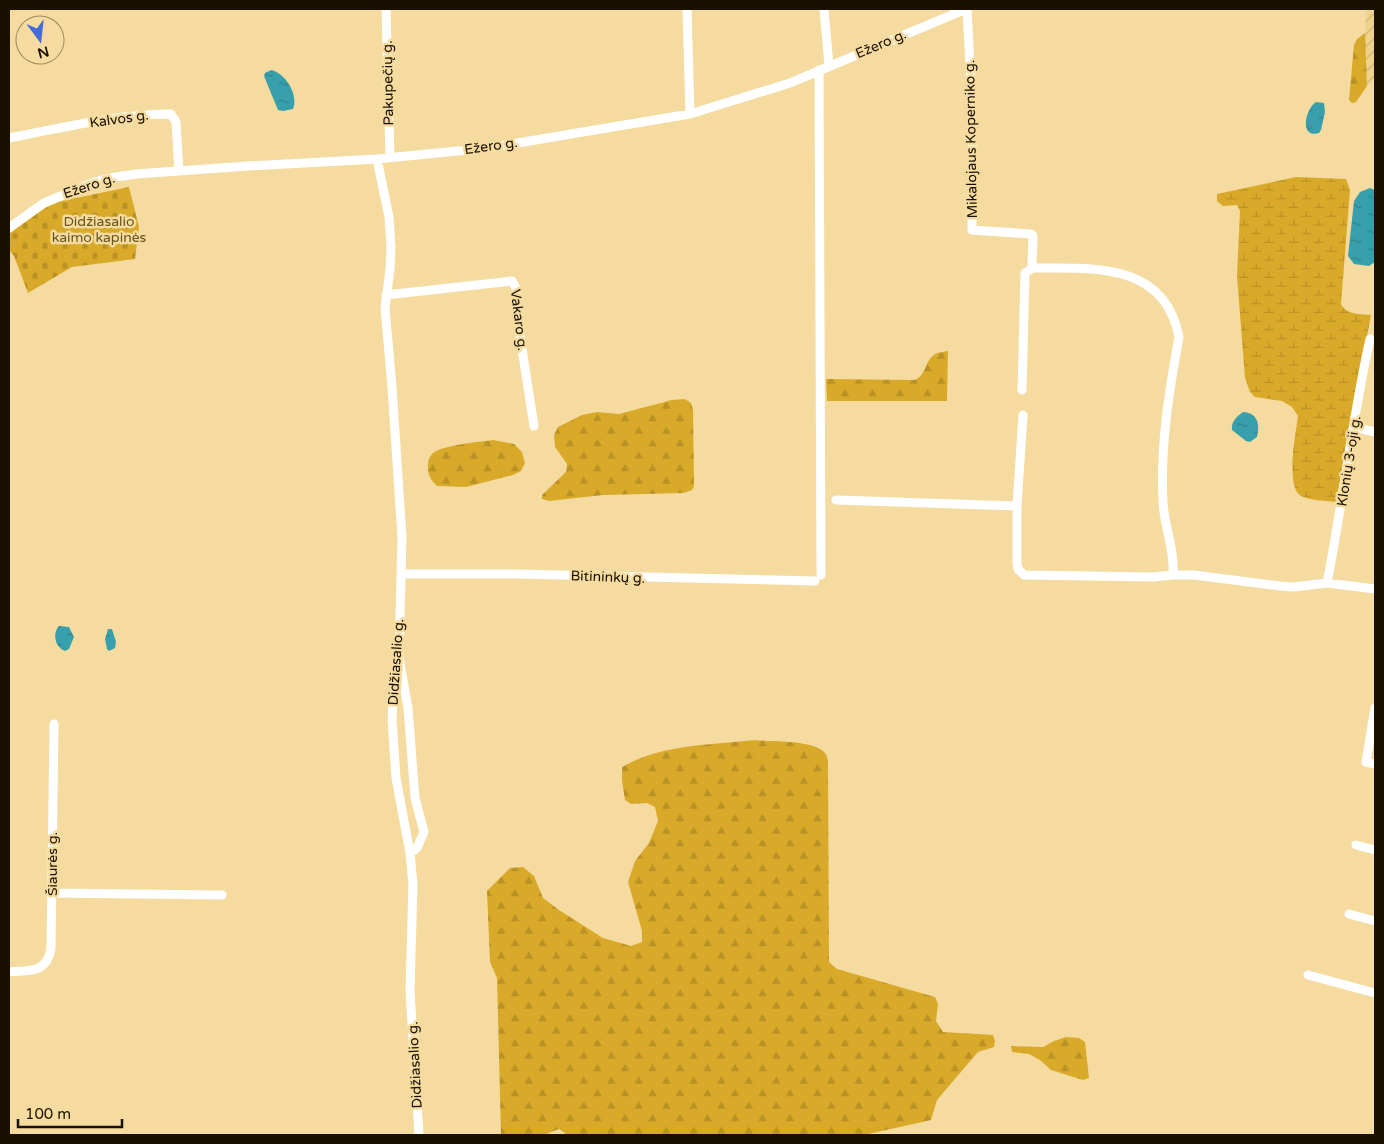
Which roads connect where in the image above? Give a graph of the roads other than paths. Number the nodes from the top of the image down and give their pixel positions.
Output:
1 (386, 9) edge
2 (687, 9) edge
3 (824, 9) edge
4 (966, 9) edge
5 (952, 12) edge
6 (830, 66) junction
7 (819, 70) junction
8 (690, 114) junction
9 (9, 138) edge
10 (377, 158) junction
11 (390, 158) junction
12 (179, 171) junction
13 (9, 228) edge
14 (1034, 267) junction
15 (386, 295) junction
16 (1370, 339) dead end
17 (1022, 390) dead end
18 (1022, 415) dead end
19 (534, 426) dead end
20 (1354, 427) junction
21 (1375, 432) edge
22 (836, 500) dead end
23 (1017, 506) junction
24 (401, 574) junction
25 (1173, 574) junction
26 (1327, 583) junction
27 (1375, 589) edge
28 (399, 658) junction
29 (1375, 708) edge
30 (54, 724) dead end
31 (1371, 763) edge
32 (1356, 845) dead end
33 (1375, 850) edge
34 (410, 853) junction
35 (51, 893) junction
36 (222, 895) dead end
37 (1349, 914) dead end
38 (1375, 921) edge
39 (9, 972) edge
40 (1308, 975) dead end
41 (1375, 993) edge
42 (419, 1135) edge

1 - 11 street, Pakupečių g.
2 - 8 street
3 - 6 street
4 - 5 street, Ežero g.
4 - 14 street, Mikalojaus Koperniko g.
5 - 6 street, Ežero g.
6 - 7 street, Ežero g.
7 - 8 street, Ežero g.
7 - 24 street, Bitininkų g.
8 - 11 street, Ežero g.
9 - 12 street, Kalvos g.
10 - 11 street, Ežero g.
10 - 12 street, Ežero g.
10 - 15 street, Didžiasalio g.
12 - 13 street, Ežero g.
14 - 17 street
14 - 25 street
15 - 19 street, Vakaro g.
15 - 24 street, Didžiasalio g.
16 - 20 street, Klonių 3-oji g.
18 - 23 street
20 - 21 street
20 - 26 street, Klonių 3-oji g.
22 - 23 street
23 - 25 street
24 - 28 street, Didžiasalio g.
25 - 26 street
26 - 27 street
28 - 34 street, Didžiasalio g.
28 - 34 street
29 - 31 street
30 - 35 street, Šiaurės g.
32 - 33 street
34 - 42 street, Didžiasalio g.
35 - 36 street
35 - 39 street, Šiaurės g.
37 - 38 street
40 - 41 street

